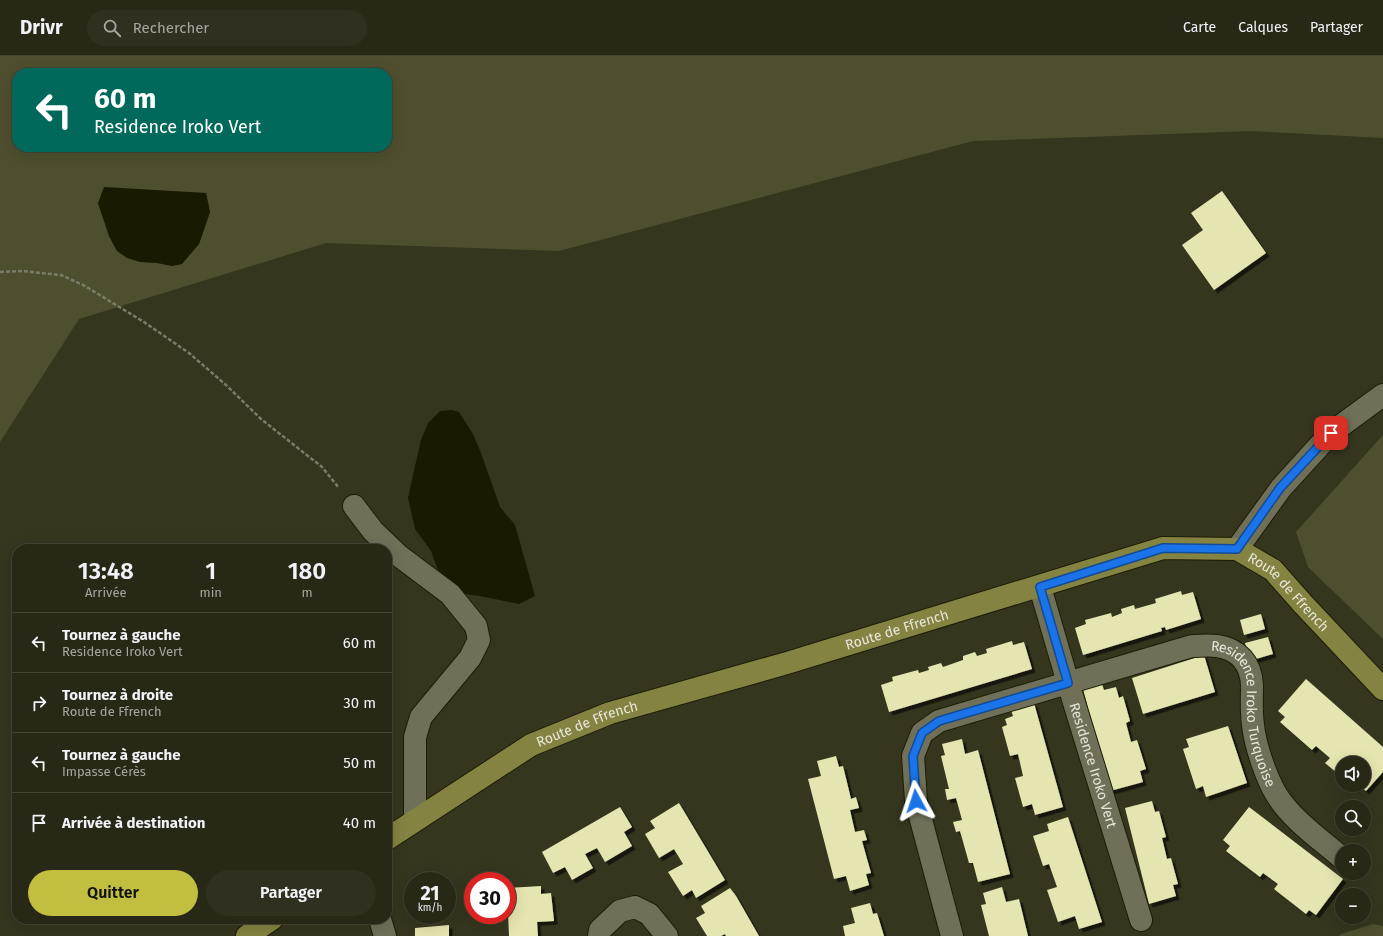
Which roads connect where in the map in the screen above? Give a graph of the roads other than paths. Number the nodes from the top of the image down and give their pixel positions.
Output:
1 (1383, 395) edge
2 (354, 506) road end
3 (387, 544) edge
4 (392, 549) edge
5 (1237, 549) junction
6 (1040, 587) junction
7 (1068, 683) junction
8 (1383, 689) edge
9 (415, 820) junction
10 (392, 836) edge
11 (1335, 852) edge
12 (1141, 920) dead end
13 (265, 924) edge
14 (381, 924) edge
15 (247, 936) edge
16 (385, 936) edge
17 (599, 936) edge
18 (667, 936) edge
19 (952, 936) edge

1 - 5 street
2 - 3 street
4 - 9 street
5 - 6 main road, Route de Ffrench
5 - 8 main road, Route de Ffrench
6 - 7 street, Residence Iroko Vert
6 - 9 main road, Route de Ffrench
7 - 11 street, Residence Iroko Turquoise
7 - 12 street, Residence Iroko Vert
7 - 19 street, Residence Iroko Turquoise
9 - 10 main road, Route de Ffrench
13 - 15 main road
14 - 16 street
17 - 18 street

